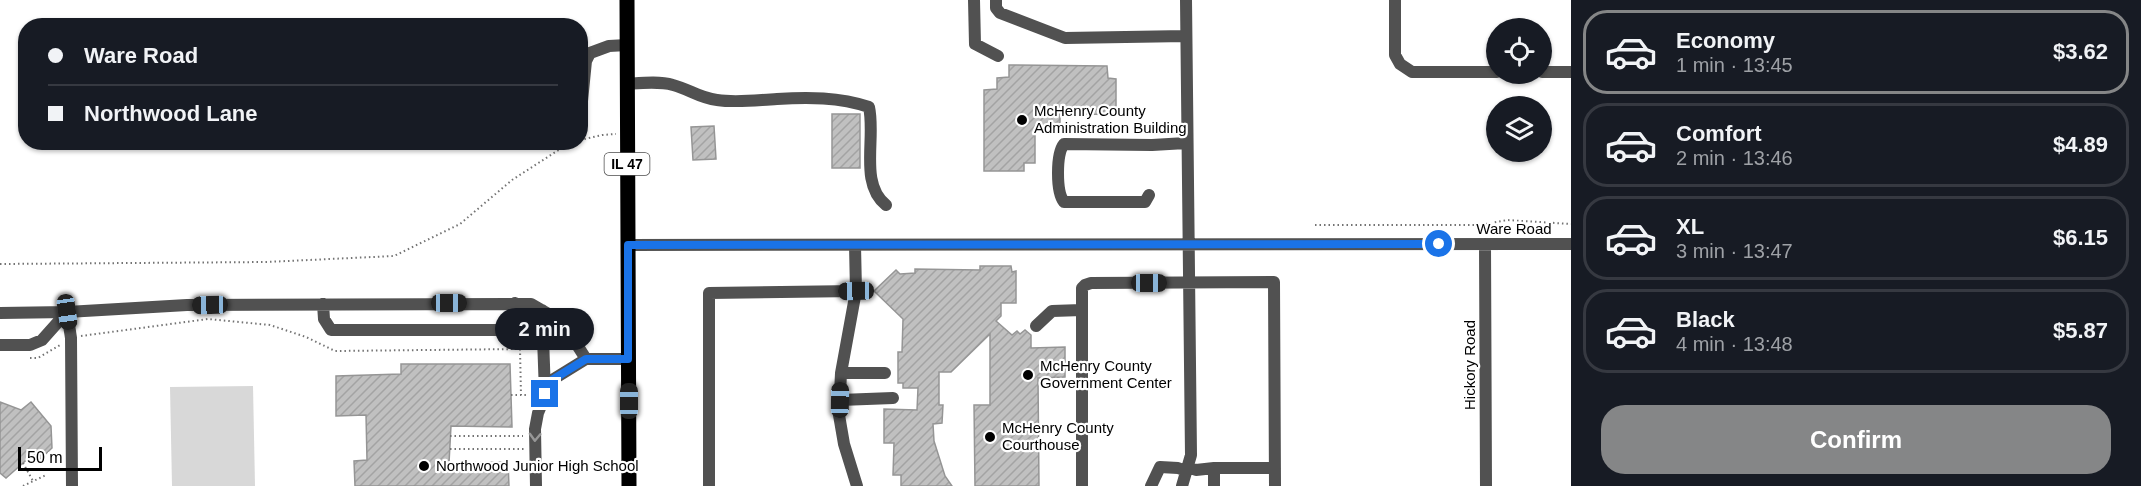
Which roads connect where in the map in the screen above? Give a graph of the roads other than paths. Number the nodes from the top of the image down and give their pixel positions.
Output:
1 (627, 0) edge
2 (974, 0) edge
3 (996, 0) edge
4 (1185, 0) edge
5 (1395, 3) edge
6 (1186, 36) junction
7 (627, 45) junction
8 (588, 56) edge
9 (998, 56) dead end
10 (1486, 72) edge
11 (1552, 72) edge
12 (1571, 72) edge
13 (627, 84) junction
14 (1186, 143) junction
15 (1149, 195) dead end
16 (886, 205) dead end
17 (1187, 244) junction
18 (1485, 244) junction
19 (1571, 244) edge
20 (628, 245) junction
21 (855, 245) junction
22 (1188, 283) junction
23 (856, 291) junction
24 (515, 303) junction
25 (323, 304) junction
26 (542, 310) junction
27 (1082, 310) junction
28 (67, 312) junction
29 (0, 313) edge
30 (1036, 326) dead end
31 (0, 345) edge
32 (586, 359) junction
33 (628, 359) junction
34 (842, 373) junction
35 (885, 373) dead end
36 (545, 394) junction
37 (893, 398) dead end
38 (840, 400) junction
39 (1214, 468) junction
40 (1275, 468) junction
41 (1187, 469) junction
42 (72, 486) edge
43 (536, 486) edge
44 (629, 486) edge
45 (709, 486) edge
46 (857, 486) edge
47 (1082, 486) edge
48 (1151, 486) edge
49 (1182, 486) edge
50 (1214, 486) edge
51 (1275, 486) edge
52 (1486, 486) edge

1 - 7 main road, IL 47
2 - 9 street
3 - 6 street
4 - 6 street
5 - 10 street
6 - 14 street
7 - 8 street
7 - 13 main road, IL 47
11 - 12 street
13 - 16 street
13 - 20 main road, IL 47
14 - 15 street
14 - 17 street
17 - 18 street, Ware Road
17 - 21 street, Ware Road
17 - 22 street
18 - 19 street, Ware Road
18 - 52 street, Hickory Road
20 - 21 street, Ware Road
20 - 33 main road, IL 47
21 - 23 street
22 - 27 street
22 - 40 street
22 - 41 street
23 - 34 street
23 - 45 street
24 - 25 street
24 - 25 street
24 - 26 street
25 - 28 street
26 - 32 street
26 - 36 street
27 - 30 street
27 - 47 street
28 - 29 street
28 - 31 street
28 - 42 street
32 - 33 street
32 - 36 street
33 - 44 main road, IL 47
34 - 35 street
34 - 38 street
36 -> 43 street
37 - 38 street
38 - 46 street
39 - 40 street
39 - 41 street
39 - 50 street
40 - 51 street
41 - 48 street
41 - 49 street

